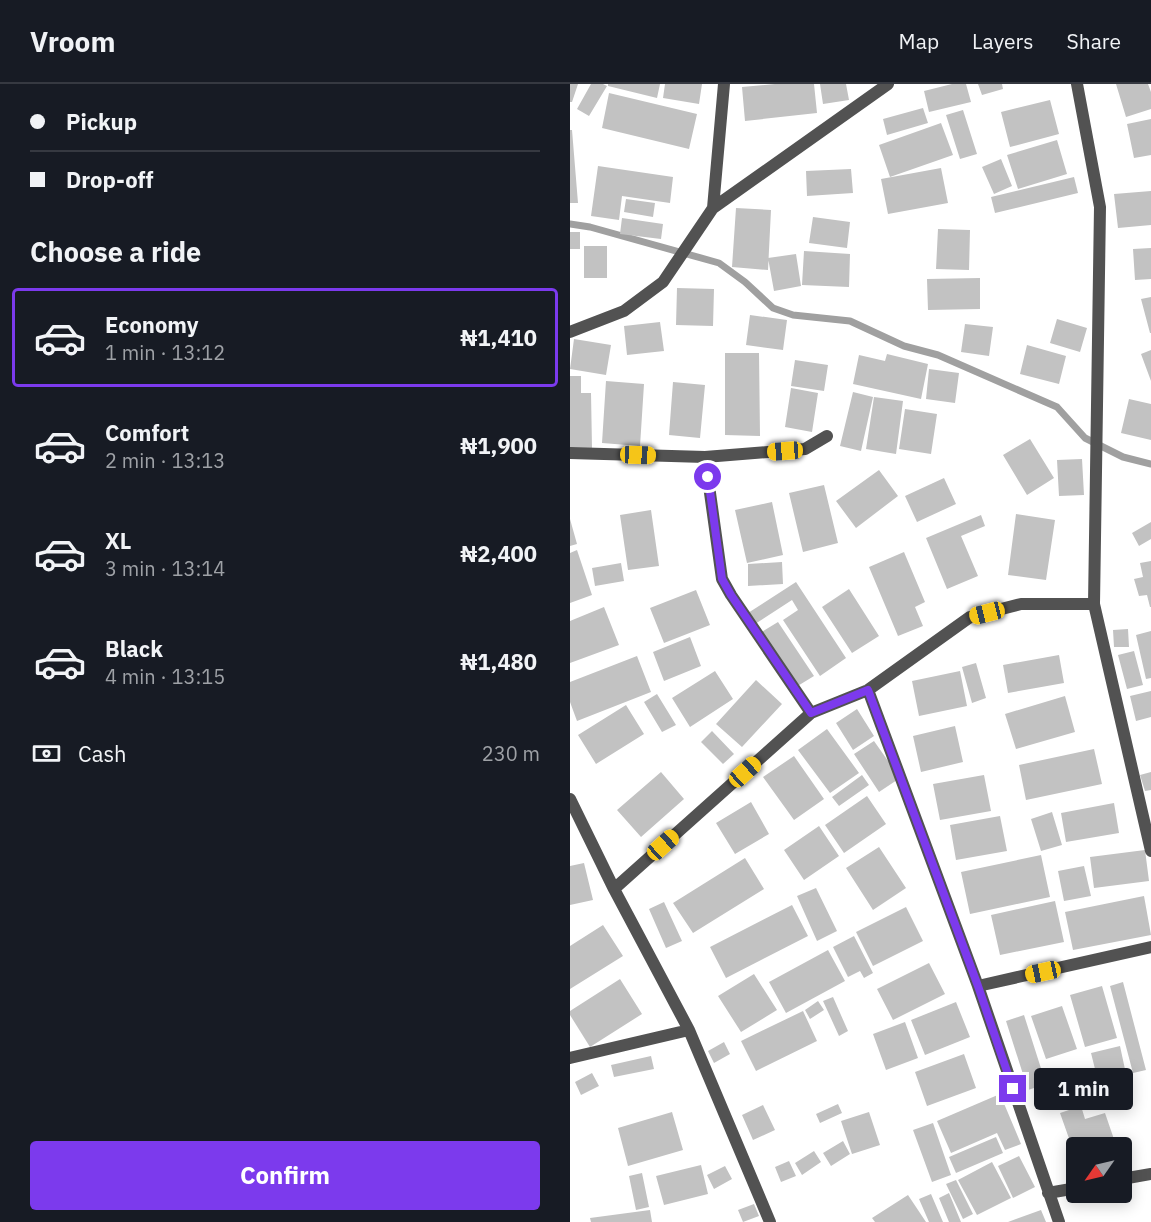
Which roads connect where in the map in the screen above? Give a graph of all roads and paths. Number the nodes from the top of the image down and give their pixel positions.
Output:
1 (724, 84) edge
2 (888, 84) edge
3 (1077, 84) edge
4 (713, 208) junction
5 (570, 332) edge
6 (827, 436) dead end
7 (570, 453) edge
8 (705, 456) junction
9 (1094, 604) junction
10 (868, 690) junction
11 (811, 713) junction
12 (570, 800) edge
13 (1151, 851) edge
14 (614, 889) junction
15 (1151, 947) edge
16 (978, 986) junction
17 (689, 1030) junction
18 (570, 1058) edge
19 (1151, 1174) edge
20 (1132, 1177) edge
21 (1066, 1190) edge
22 (1048, 1193) junction
23 (770, 1222) edge
24 (1059, 1222) edge

1 - 4 street
2 - 4 street
3 - 9 street
4 - 5 street
6 - 8 street
7 - 8 street
8 - 11 street
9 - 10 street
9 - 13 street
10 - 11 street
10 - 16 street
11 - 14 street
12 - 14 street
14 - 17 street
15 - 16 street
16 - 22 street
17 - 18 street
17 - 23 street
19 - 20 street
21 - 22 street
22 - 24 street

